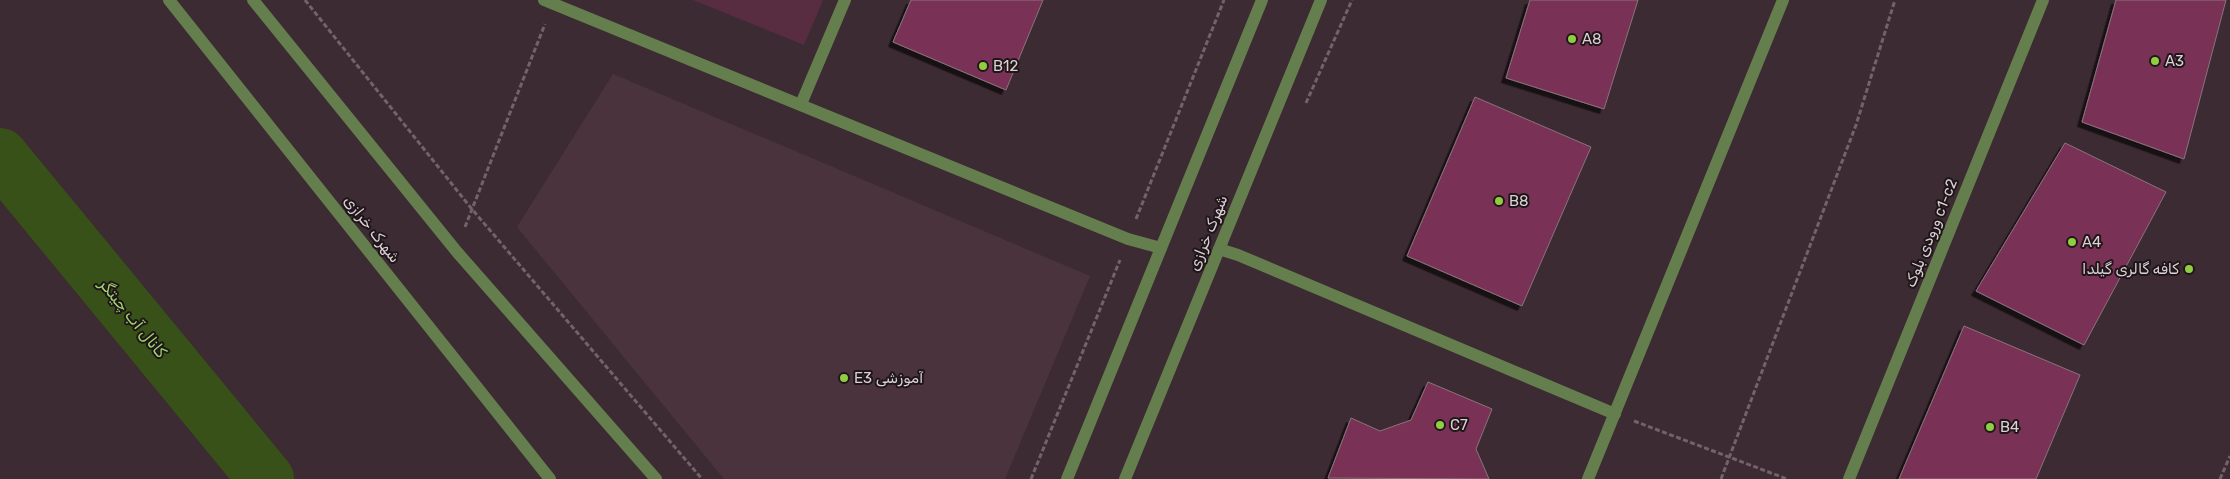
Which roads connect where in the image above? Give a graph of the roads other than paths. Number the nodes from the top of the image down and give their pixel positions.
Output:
1 (169, 0) edge
2 (253, 0) edge
3 (845, 0) edge
4 (1262, 0) edge
5 (1321, 0) edge
6 (1783, 0) edge
7 (2042, 0) edge
8 (551, 1) edge
9 (801, 104) junction
10 (1161, 248) junction
11 (1219, 249) junction
12 (1614, 414) junction
13 (550, 479) edge
14 (656, 479) edge
15 (1067, 479) edge
16 (1125, 479) edge
17 (1588, 479) edge
18 (1849, 479) edge

1 - 13 street, شهرک خرازی
2 - 14 street
3 - 9 street
4 - 10 street
5 - 11 street, شهرک خرازی
6 - 12 street
7 - 18 street, ورودی بلوک c1-c2
8 - 9 street
9 - 10 street
10 - 15 street
11 - 12 street
11 - 16 street, شهرک خرازی
12 - 17 street

